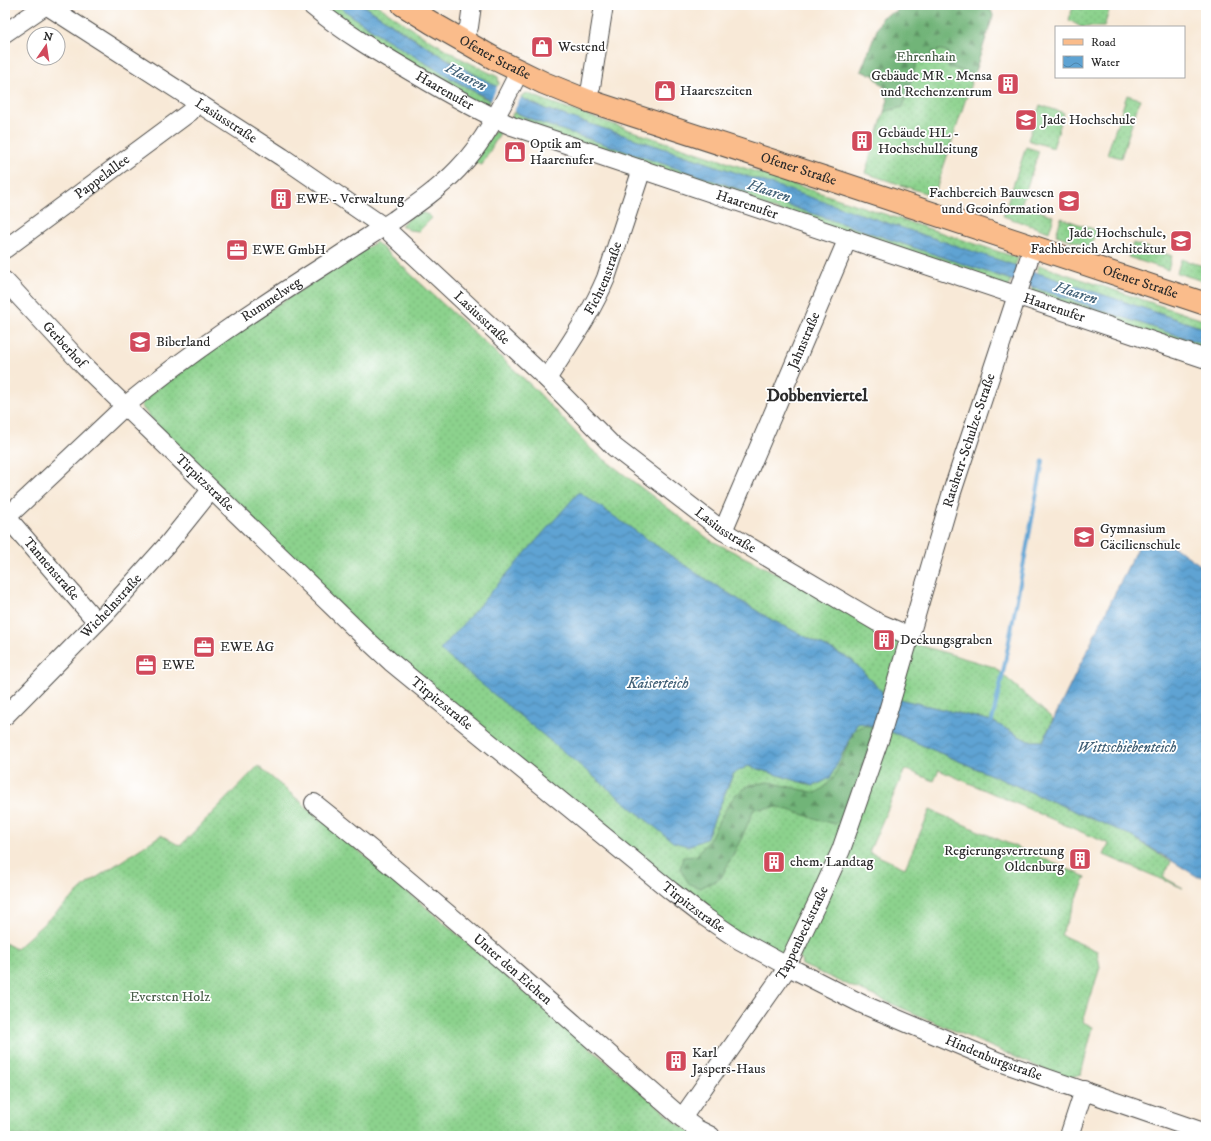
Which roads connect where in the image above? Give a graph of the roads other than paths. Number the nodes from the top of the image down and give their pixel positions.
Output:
1 (46, 5) edge
2 (311, 5) edge
3 (403, 5) edge
4 (472, 5) edge
5 (604, 5) edge
6 (5, 33) edge
7 (461, 40) junction
8 (519, 72) junction
9 (586, 100) junction
10 (197, 102) junction
11 (498, 113) junction
12 (642, 169) junction
13 (384, 227) junction
14 (848, 238) junction
15 (1033, 247) junction
16 (5, 249) edge
17 (5, 281) edge
18 (1022, 283) junction
19 (1206, 304) edge
20 (1206, 359) edge
21 (547, 379) junction
22 (125, 406) junction
23 (211, 490) junction
24 (6, 516) edge
25 (723, 531) junction
26 (97, 622) junction
27 (910, 636) junction
28 (5, 716) edge
29 (314, 803) dead end
30 (787, 966) junction
31 (1084, 1090) junction
32 (682, 1118) junction
33 (1206, 1133) edge
34 (711, 1136) edge
35 (1069, 1136) edge

1 - 6 street
1 - 10 street, Lasiusstraße
2 - 11 street, Haarenufer
3 - 7 main road, Ofener Straße
4 - 7 street
5 - 9 street
7 - 8 main road, Ofener Straße
8 - 9 main road, Ofener Straße
8 - 11 street, Rummelweg
9 - 15 main road, Ofener Straße
10 - 13 street, Lasiusstraße
10 - 16 street, Pappelallee
11 - 12 street, Haarenufer
11 - 13 street, Rummelweg
12 - 14 street, Haarenufer
12 - 21 street, Fichtenstraße
13 - 21 street, Lasiusstraße
13 - 22 street, Rummelweg
14 - 18 street, Haarenufer
14 - 25 street, Jahnstraße
15 - 18 street, Ratsherr-Schulze-Straße
15 - 19 main road, Ofener Straße
17 - 22 street, Gerberhof
18 - 20 street, Haarenufer
18 - 27 street, Ratsherr-Schulze-Straße
21 - 25 street, Lasiusstraße
22 - 23 street, Tirpitzstraße
22 - 24 street, Rummelweg
23 - 26 street, Wichelnstraße
23 - 30 street, Tirpitzstraße
24 - 26 street, Tannenstraße
25 - 27 street, Lasiusstraße
26 - 28 street, Wichelnstraße
27 - 30 street, Tappenbeckstraße
29 - 32 street, Unter den Eichen
30 - 31 street, Hindenburgstraße
30 - 32 street, Tappenbeckstraße
31 - 33 street, Hindenburgstraße
31 - 35 street
32 - 34 street, Unter den Eichen

